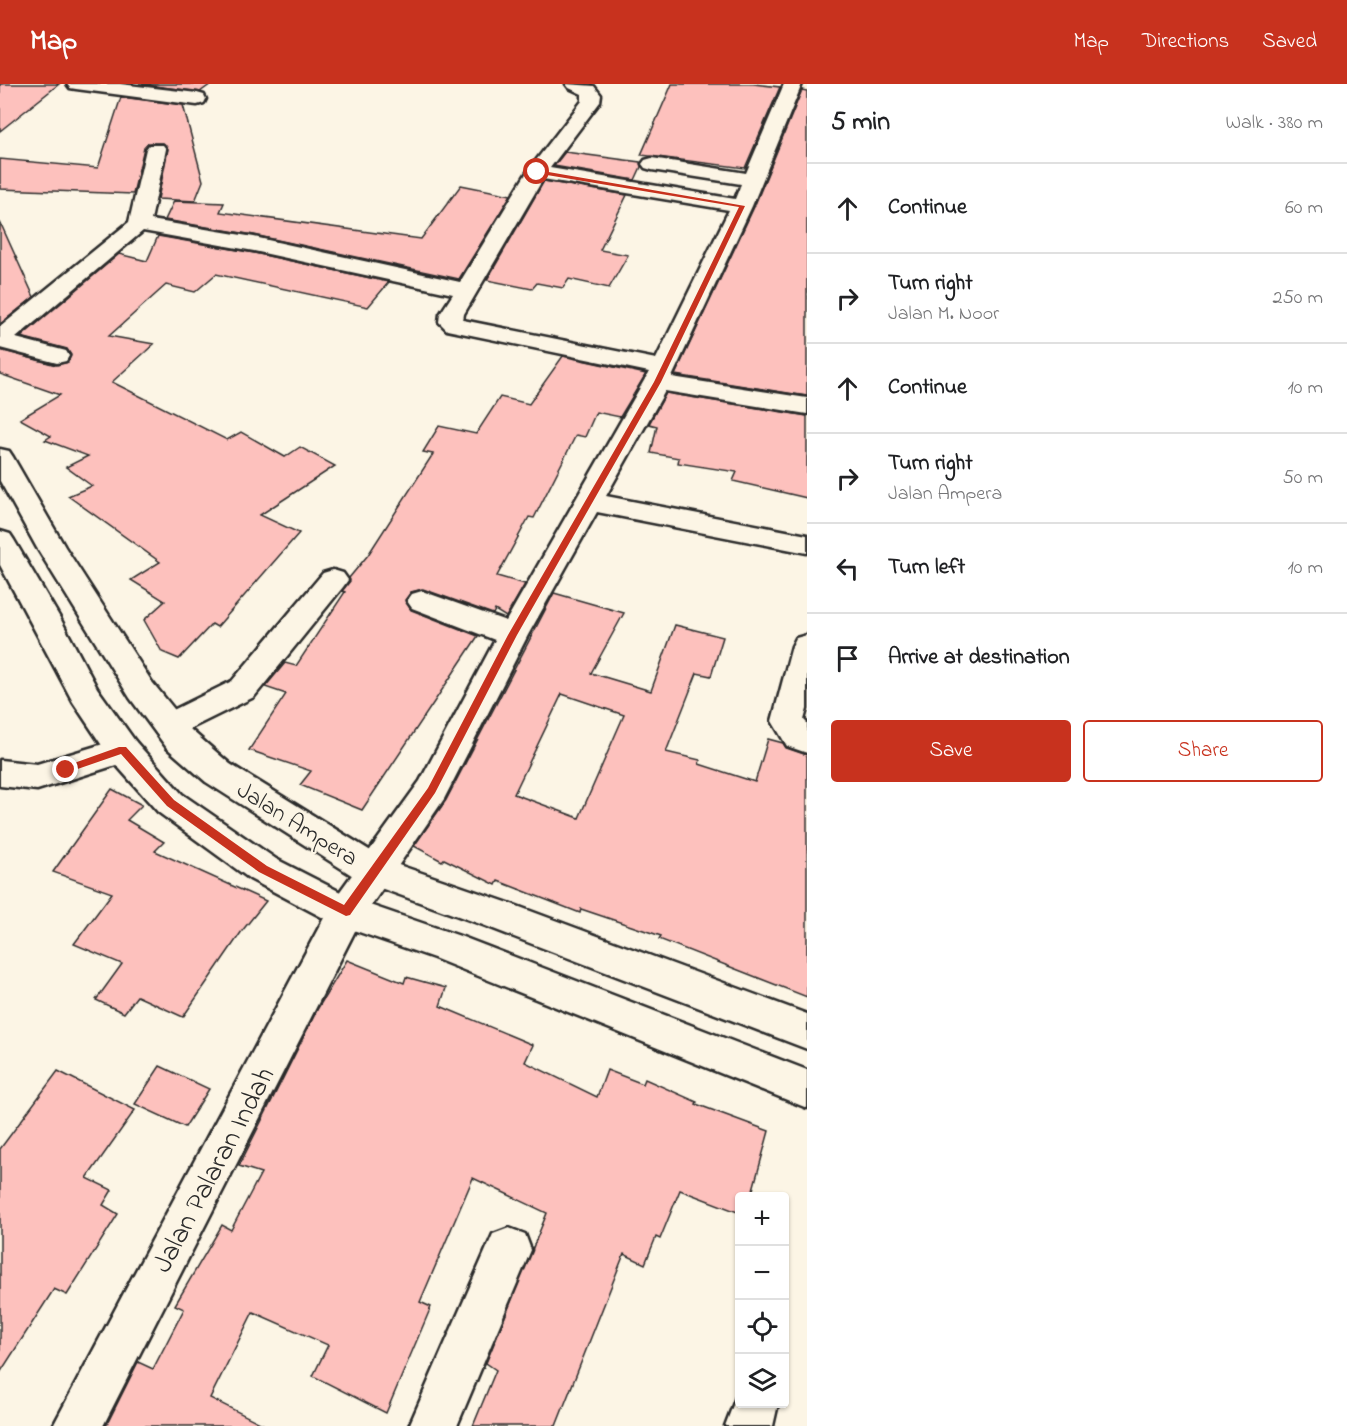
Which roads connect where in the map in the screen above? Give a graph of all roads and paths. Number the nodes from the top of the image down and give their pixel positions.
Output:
1 (76, 84) edge
2 (574, 84) edge
3 (793, 84) edge
4 (196, 99) dead end
5 (156, 149) dead end
6 (651, 164) dead end
7 (537, 172) junction
8 (753, 180) junction
9 (742, 206) junction
10 (139, 224) junction
11 (467, 290) junction
12 (0, 340) edge
13 (57, 356) dead end
14 (660, 375) junction
15 (807, 406) edge
16 (0, 457) edge
17 (591, 502) junction
18 (0, 540) edge
19 (807, 544) edge
20 (333, 580) dead end
21 (422, 601) dead end
22 (513, 635) junction
23 (807, 646) edge
24 (168, 726) junction
25 (807, 741) edge
26 (123, 750) junction
27 (0, 773) edge
28 (374, 871) junction
29 (346, 912) junction
30 (807, 1032) edge
31 (807, 1089) edge
32 (509, 1250) dead end
33 (754, 1408) edge
34 (77, 1426) edge
35 (433, 1426) edge
36 (749, 1426) edge

1 - 4 street
2 - 7 street
3 - 8 street, Jalan Palaran Indah
5 - 10 street
6 - 8 street
7 - 9 street
7 - 11 street
8 - 9 street, Jalan Palaran Indah
9 - 14 street, Jalan Palaran Indah
10 - 11 street
10 - 12 street
11 - 14 street
12 - 13 street
14 - 15 street
14 - 17 street, Jalan Palaran Indah
16 - 24 street, Jalan Ampera
17 - 19 street
17 - 22 street, Jalan Palaran Indah
18 - 26 street
20 - 24 street
21 - 22 street
22 - 28 street, Jalan Palaran Indah
23 - 25 street
24 - 28 street, Jalan Ampera
26 - 27 street
26 - 29 street
28 - 29 street, Jalan Palaran Indah
28 - 30 street, Jalan Ampera
29 - 31 street
29 - 34 street, Jalan Palaran Indah
32 - 35 street
33 - 36 street

